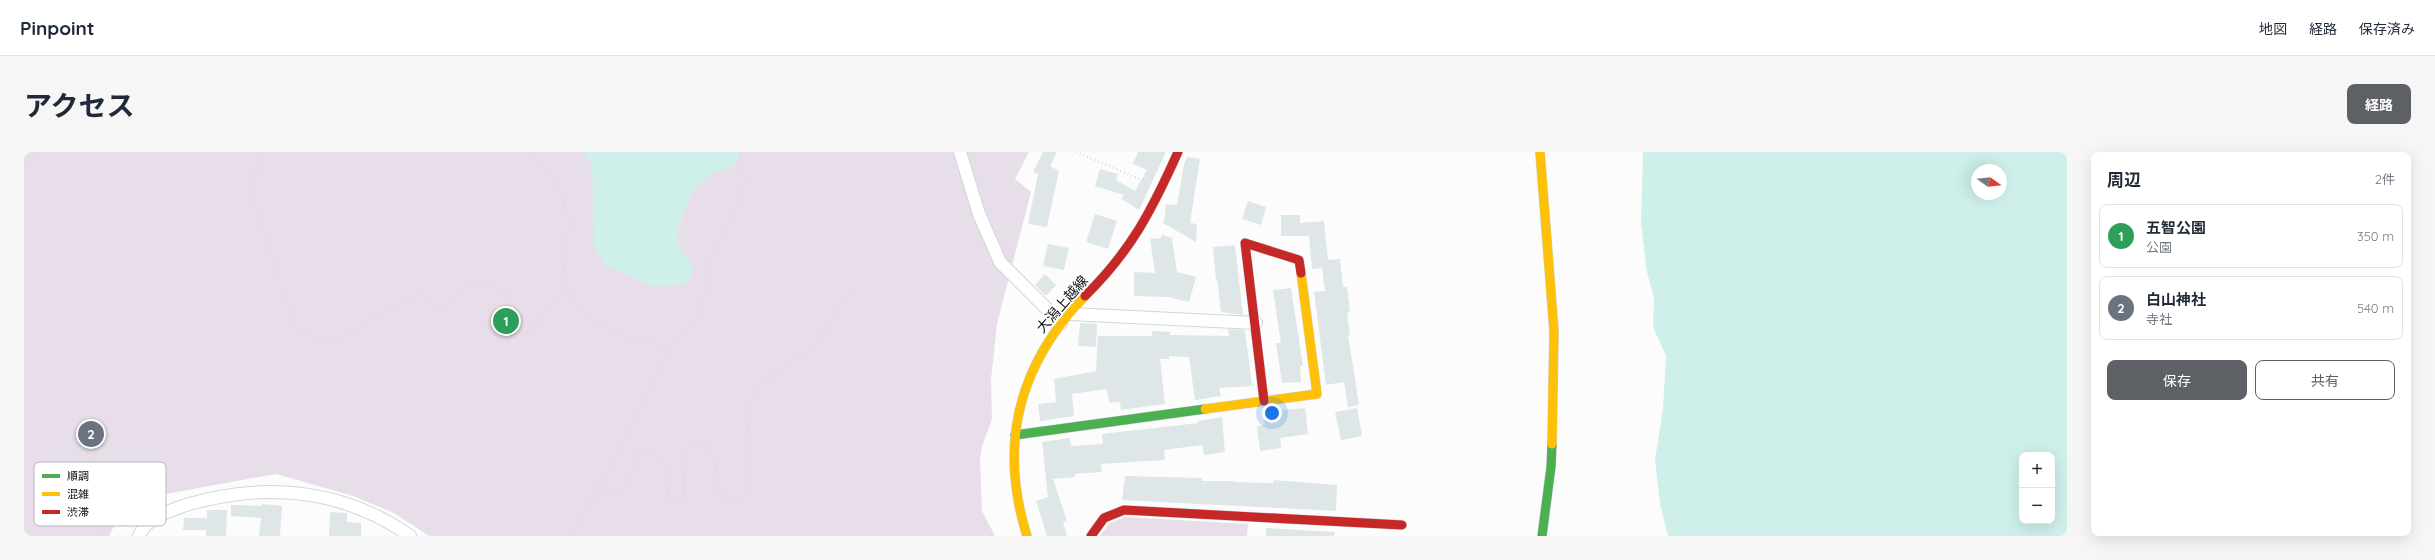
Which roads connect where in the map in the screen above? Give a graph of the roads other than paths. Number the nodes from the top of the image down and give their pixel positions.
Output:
1 (960, 152) edge
2 (1178, 152) edge
3 (1540, 152) edge
4 (1070, 314) junction
5 (1060, 323) junction
6 (1256, 323) junction
7 (1264, 401) junction
8 (1015, 435) junction
9 (166, 513) edge
10 (1402, 525) dead end
11 (144, 526) edge
12 (139, 536) edge
13 (410, 536) edge
14 (1027, 536) edge
15 (1091, 536) edge
16 (1542, 536) edge

1 - 5 street
2 - 4 street, 大潟上越線
3 - 16 street
4 - 5 street, 大潟上越線
4 - 6 street
5 - 8 street, 大潟上越線
6 - 7 street
6 - 7 street
7 - 8 street
8 - 14 street, 大潟上越線
9 - 13 street
10 - 15 street
11 - 12 street

